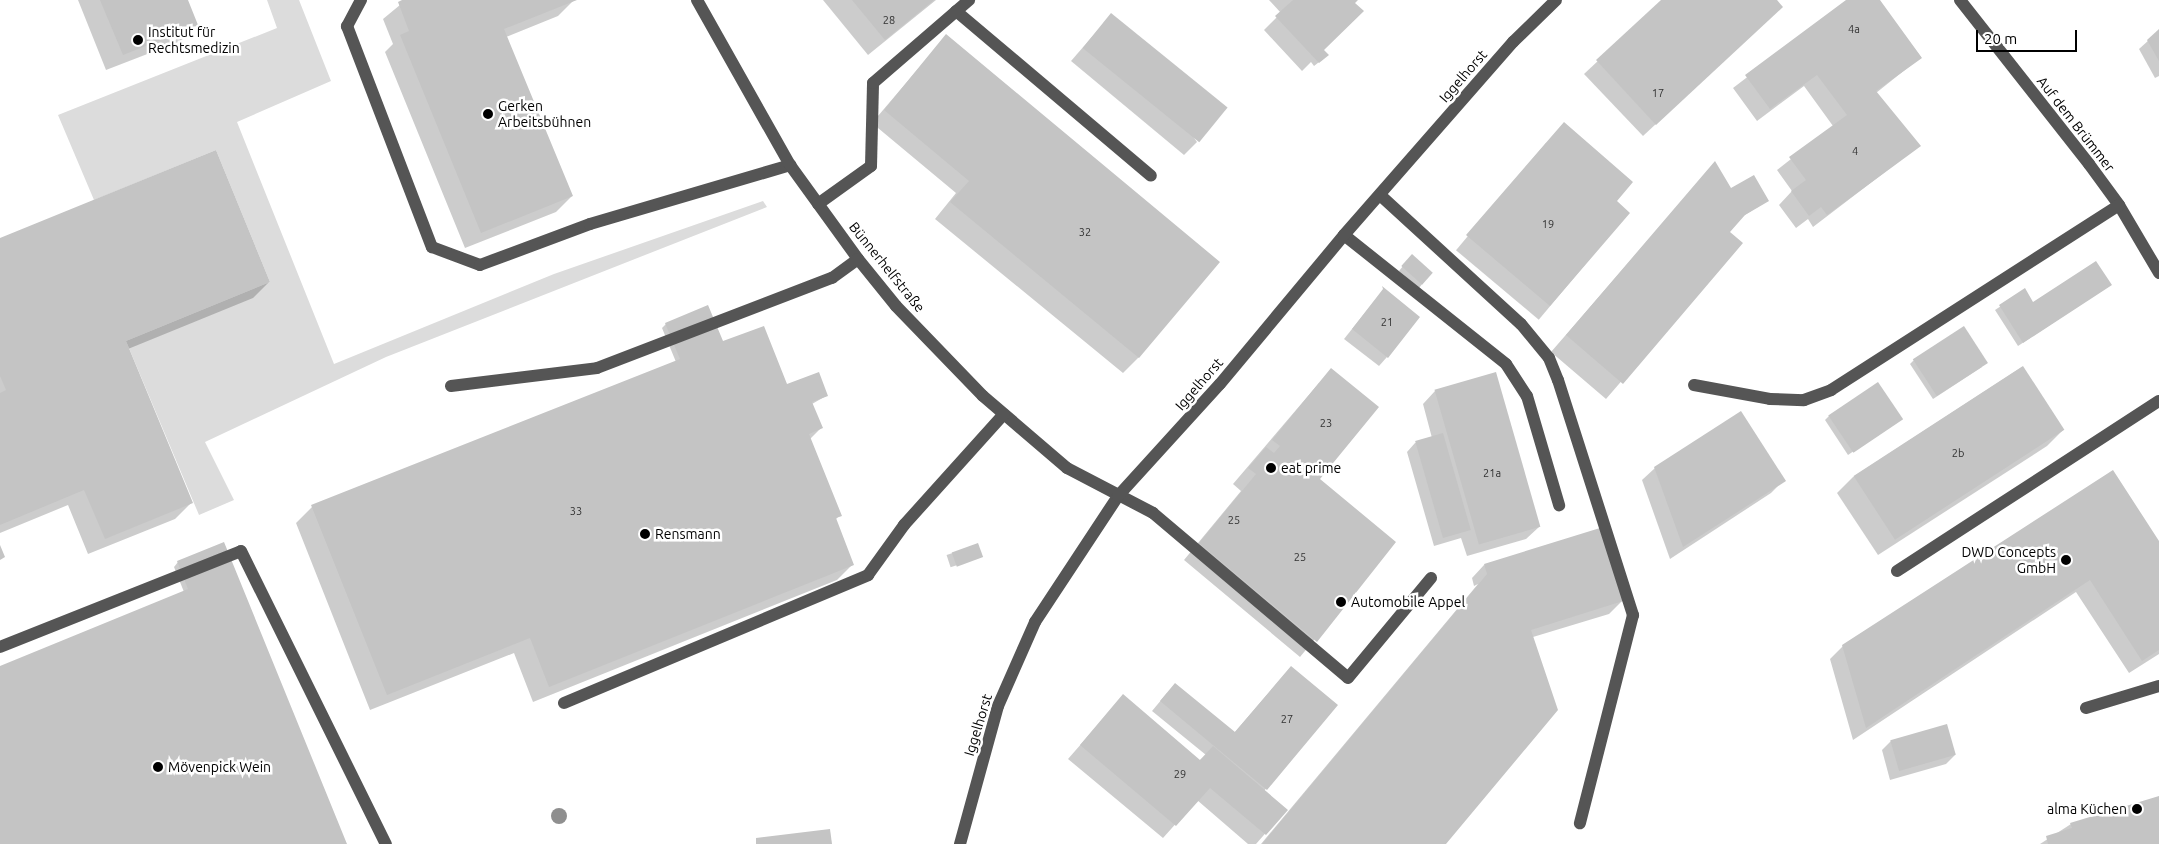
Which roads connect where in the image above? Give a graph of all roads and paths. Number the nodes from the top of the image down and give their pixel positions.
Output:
1 (361, 0) edge
2 (696, 0) edge
3 (969, 0) edge
4 (1556, 0) edge
5 (1960, 0) edge
6 (956, 11) junction
7 (790, 165) junction
8 (1151, 176) dead end
9 (1380, 195) junction
10 (818, 204) junction
11 (2119, 205) junction
12 (1344, 235) junction
13 (858, 259) junction
14 (2157, 265) edge
15 (1694, 385) dead end
16 (451, 386) dead end
17 (2159, 401) edge
18 (1004, 414) junction
19 (1118, 496) junction
20 (1559, 506) dead end
21 (1897, 572) dead end
22 (1431, 578) dead end
23 (0, 647) edge
24 (2159, 686) edge
25 (564, 704) dead end
26 (2086, 708) dead end
27 (1580, 823) dead end
28 (386, 844) edge
29 (960, 844) edge

1 - 7 street
2 - 7 street, Bünnerhelfstraße
3 - 6 street
4 - 9 street, Iggelhorst
5 - 11 street, Auf dem Brümmer
6 - 8 street
6 - 10 street
7 - 10 street, Bünnerhelfstraße
9 - 12 street, Iggelhorst
9 - 27 street
10 - 13 street, Bünnerhelfstraße
11 - 14 street, Auf dem Brümmer
11 - 15 street
12 - 19 street, Iggelhorst
12 - 20 street
13 - 16 street
13 - 18 street, Bünnerhelfstraße
17 - 21 street
18 - 19 street, Bünnerhelfstraße
18 - 25 street
19 - 22 street, Bünnerhelfstraße
19 - 29 street, Iggelhorst
23 - 28 street
24 - 26 street

